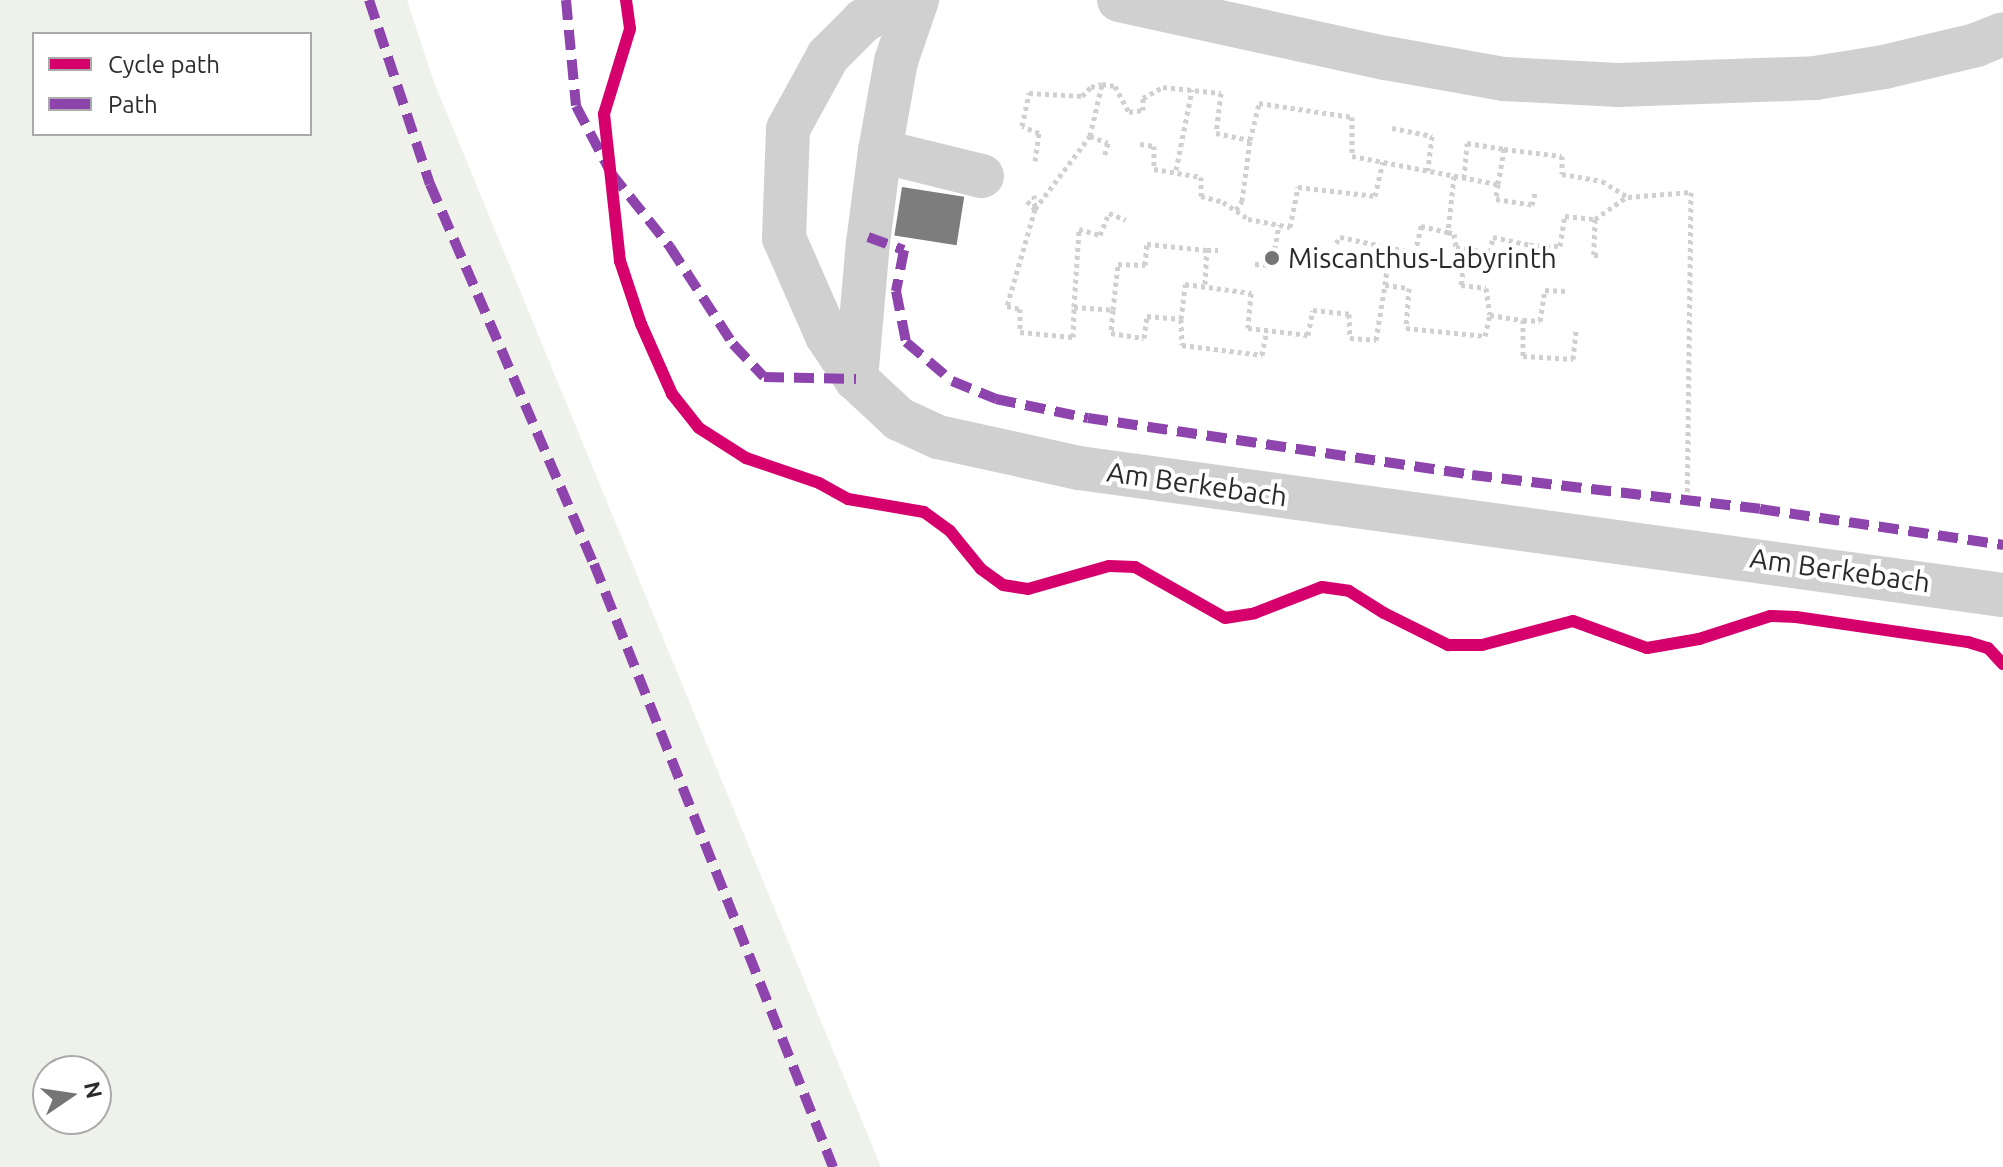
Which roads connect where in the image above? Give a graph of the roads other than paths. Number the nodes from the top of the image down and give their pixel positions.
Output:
1 (905, 0) edge
2 (917, 0) edge
3 (1119, 0) edge
4 (1255, 15) edge
5 (2003, 34) edge
6 (880, 151) junction
7 (982, 176) road end
8 (856, 379) junction
9 (2003, 595) edge

1 - 8 lane, Am Berkebach
2 - 6 lane
3 - 4 lane
4 - 5 lane
6 - 7 lane
6 - 8 lane
8 - 9 lane, Am Berkebach

